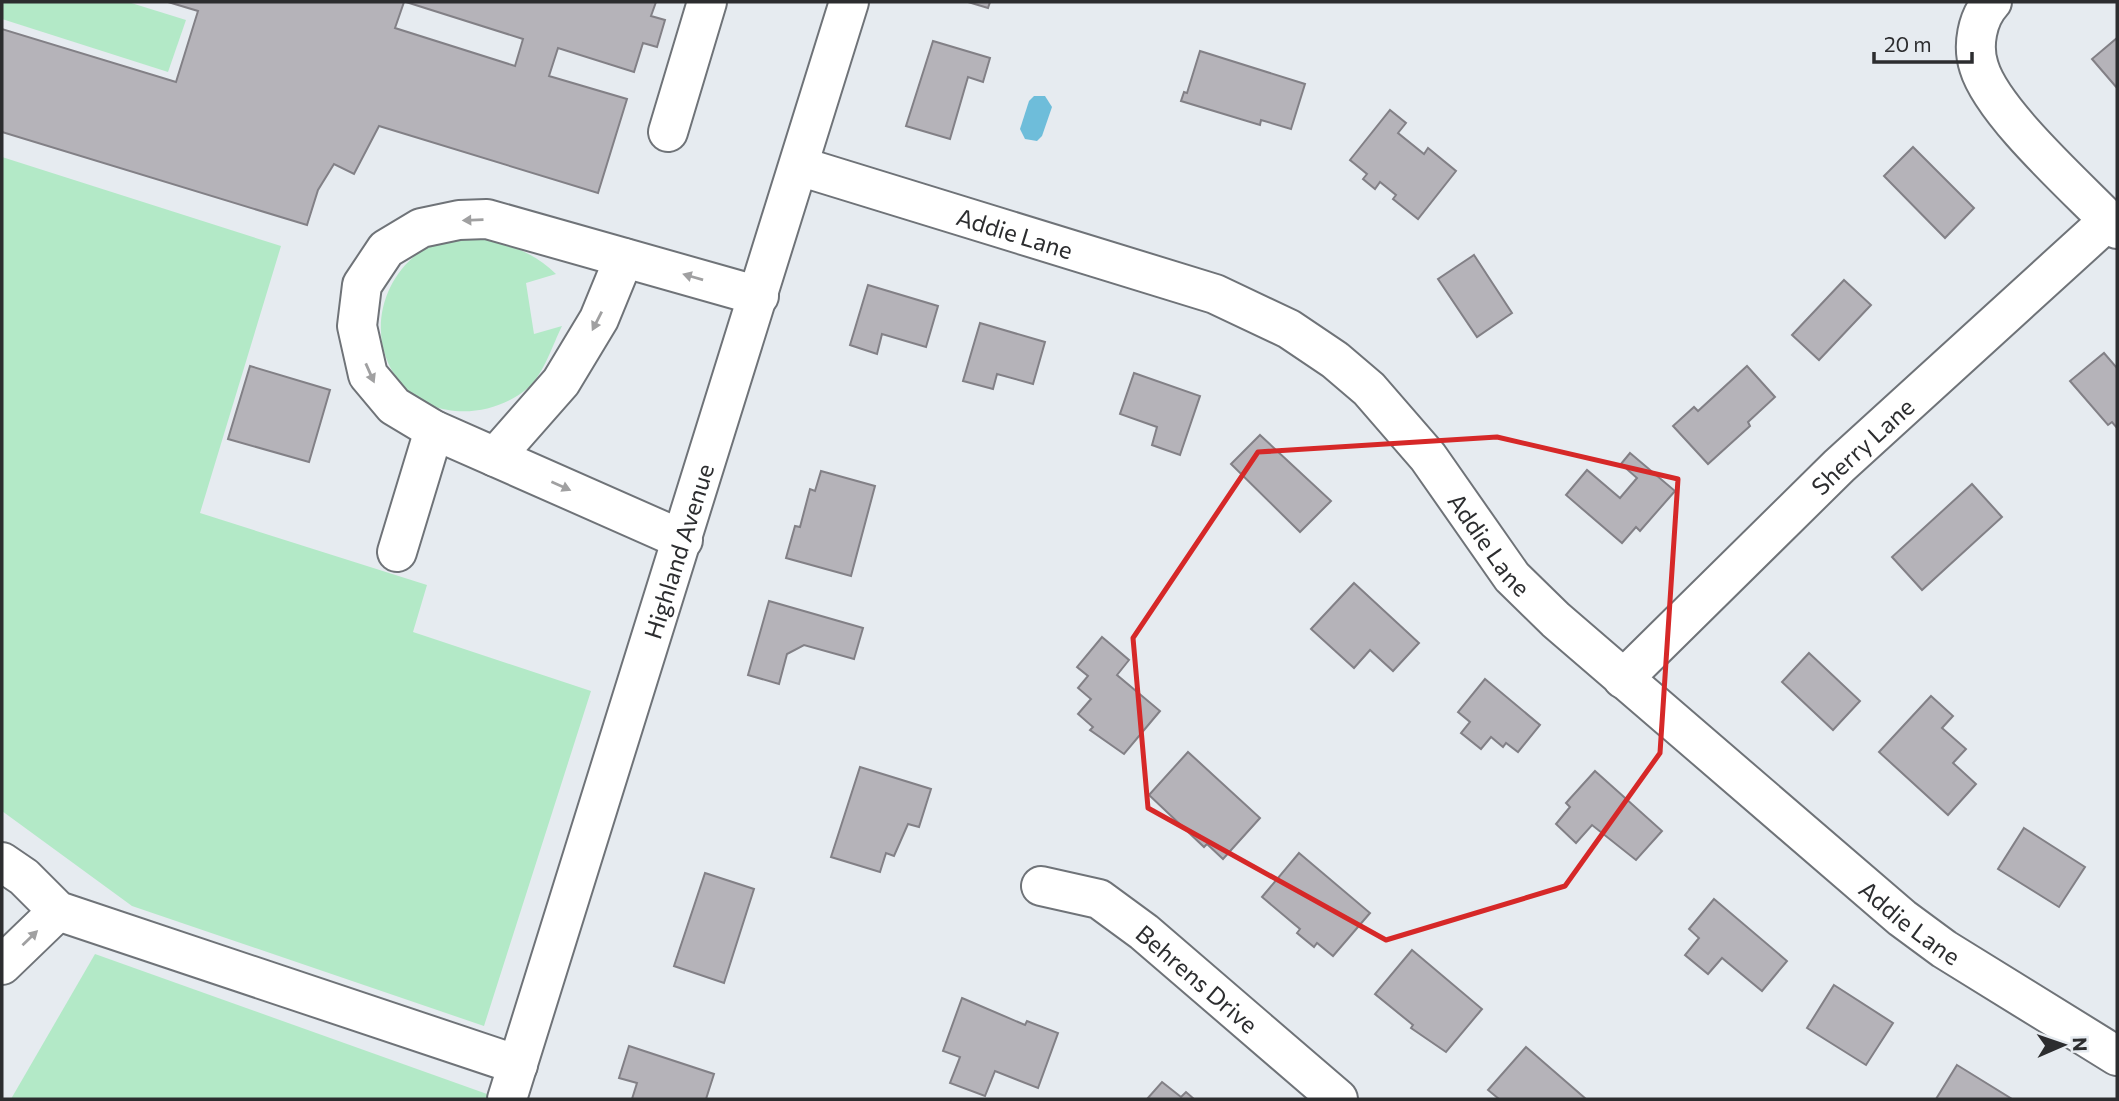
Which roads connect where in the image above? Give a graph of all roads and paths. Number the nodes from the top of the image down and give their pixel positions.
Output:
1 (707, 2) edge
2 (849, 2) edge
3 (1992, 2) edge
4 (668, 132) dead end
5 (799, 166) junction
6 (2113, 225) edge
7 (624, 258) junction
8 (759, 296) junction
9 (434, 430) junction
10 (495, 457) junction
11 (683, 540) junction
12 (397, 552) dead end
13 (1623, 679) junction
14 (2, 862) edge
15 (1041, 886) dead end
16 (58, 911) junction
17 (2, 965) edge
18 (2117, 1056) edge
19 (512, 1082) edge
20 (1338, 1099) edge

1 - 4 street
2 - 5 street, Highland Avenue
3 - 6 street
5 - 8 street, Highland Avenue
5 - 13 street, Addie Lane
6 - 13 street, Sherry Lane
8 -> 7 street
7 -> 9 street
7 -> 10 street
8 - 11 street, Highland Avenue
9 - 10 street
9 - 12 street
10 -> 11 street
11 - 19 street, Highland Avenue
13 - 18 street, Addie Lane
14 - 16 street
15 - 20 street, Behrens Drive
17 -> 16 street
16 - 19 street

